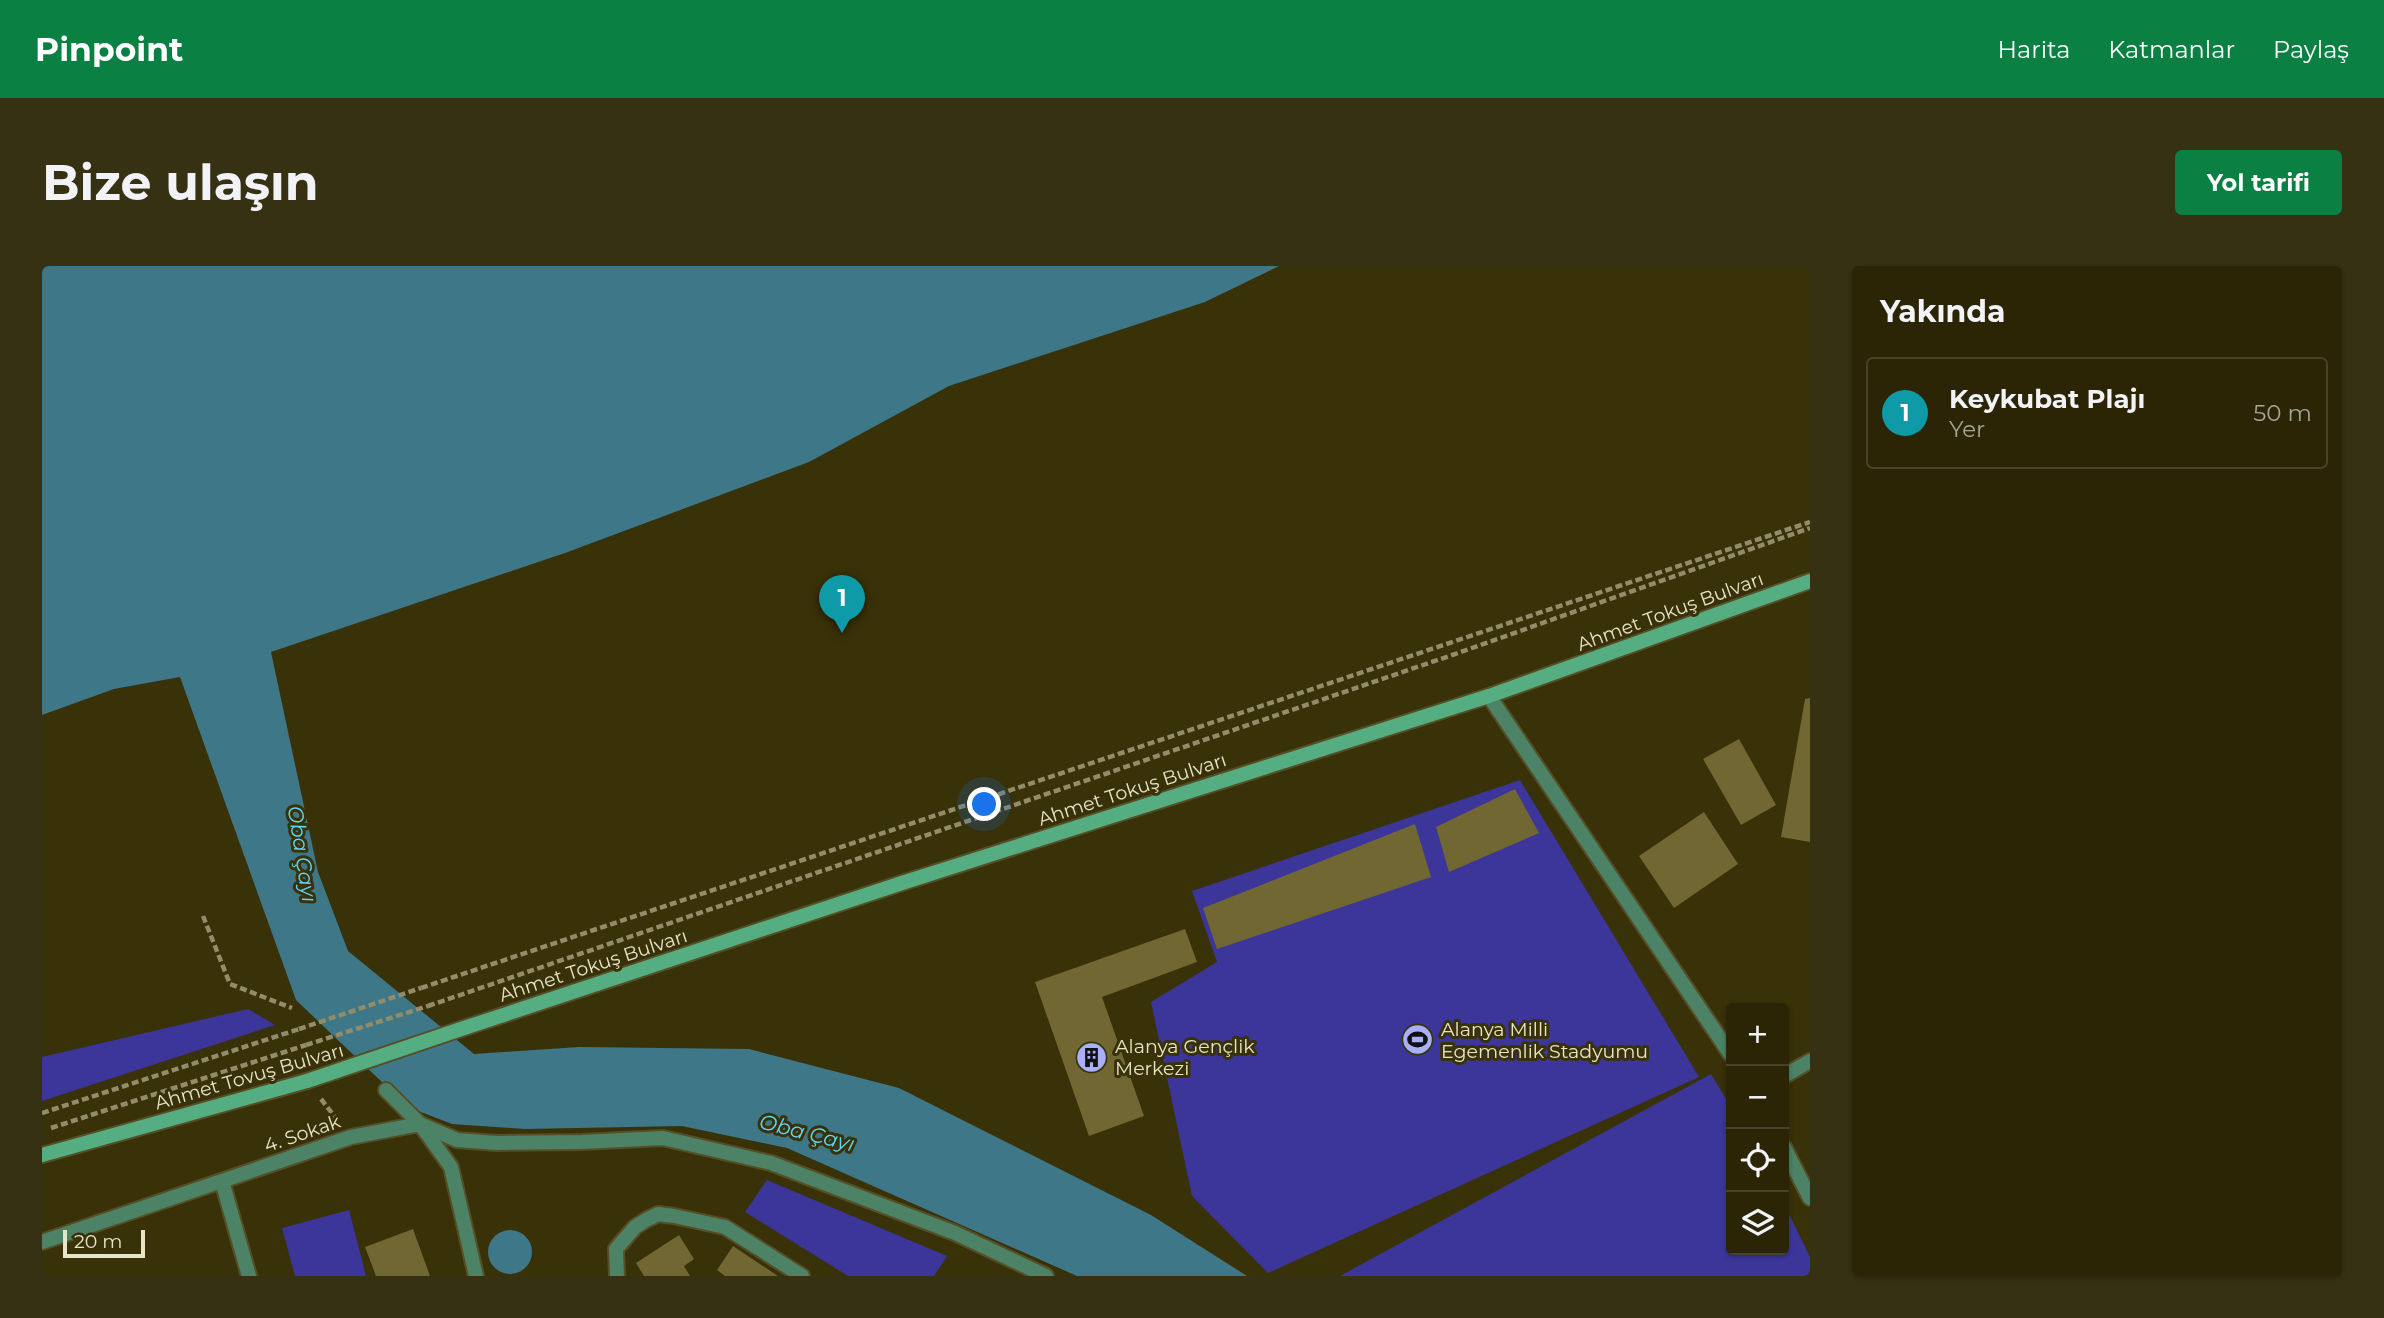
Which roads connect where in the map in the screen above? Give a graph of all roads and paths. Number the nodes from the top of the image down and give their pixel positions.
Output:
1 (1810, 522) edge
2 (1810, 528) edge
3 (1810, 581) edge
4 (1489, 696) junction
5 (203, 916) dead end
6 (292, 1008) dead end
7 (464, 1028) joint
8 (1726, 1048) edge
9 (1810, 1061) edge
10 (1789, 1073) edge
11 (307, 1082) junction
12 (386, 1090) dead end
13 (42, 1113) edge
14 (420, 1124) junction
15 (42, 1131) edge
16 (351, 1137) junction
17 (42, 1155) edge
18 (1789, 1157) edge
19 (222, 1181) junction
20 (1810, 1198) edge
21 (42, 1242) edge
22 (250, 1276) edge
23 (476, 1276) edge
24 (617, 1276) edge
25 (802, 1276) edge
26 (1046, 1276) edge

1 - 13 path, bridge
2 - 15 path, bridge
3 - 4 main road, Ahmet Tokuş Bulvarı
4 - 7 main road, Ahmet Tokuş Bulvarı
4 - 8 street
5 - 6 path
7 - 11 main road, Ahmet Tovuş Bulvarı, bridge
9 - 10 street
11 - 16 path
11 - 17 main road, Ahmet Tovuş Bulvarı
12 - 14 street
14 - 16 street, 4. Sokak
14 - 23 street
14 - 26 street
16 - 19 street, 4. Sokak
18 - 20 street
19 - 21 street, 4. Sokak
19 - 22 street
24 - 25 street

